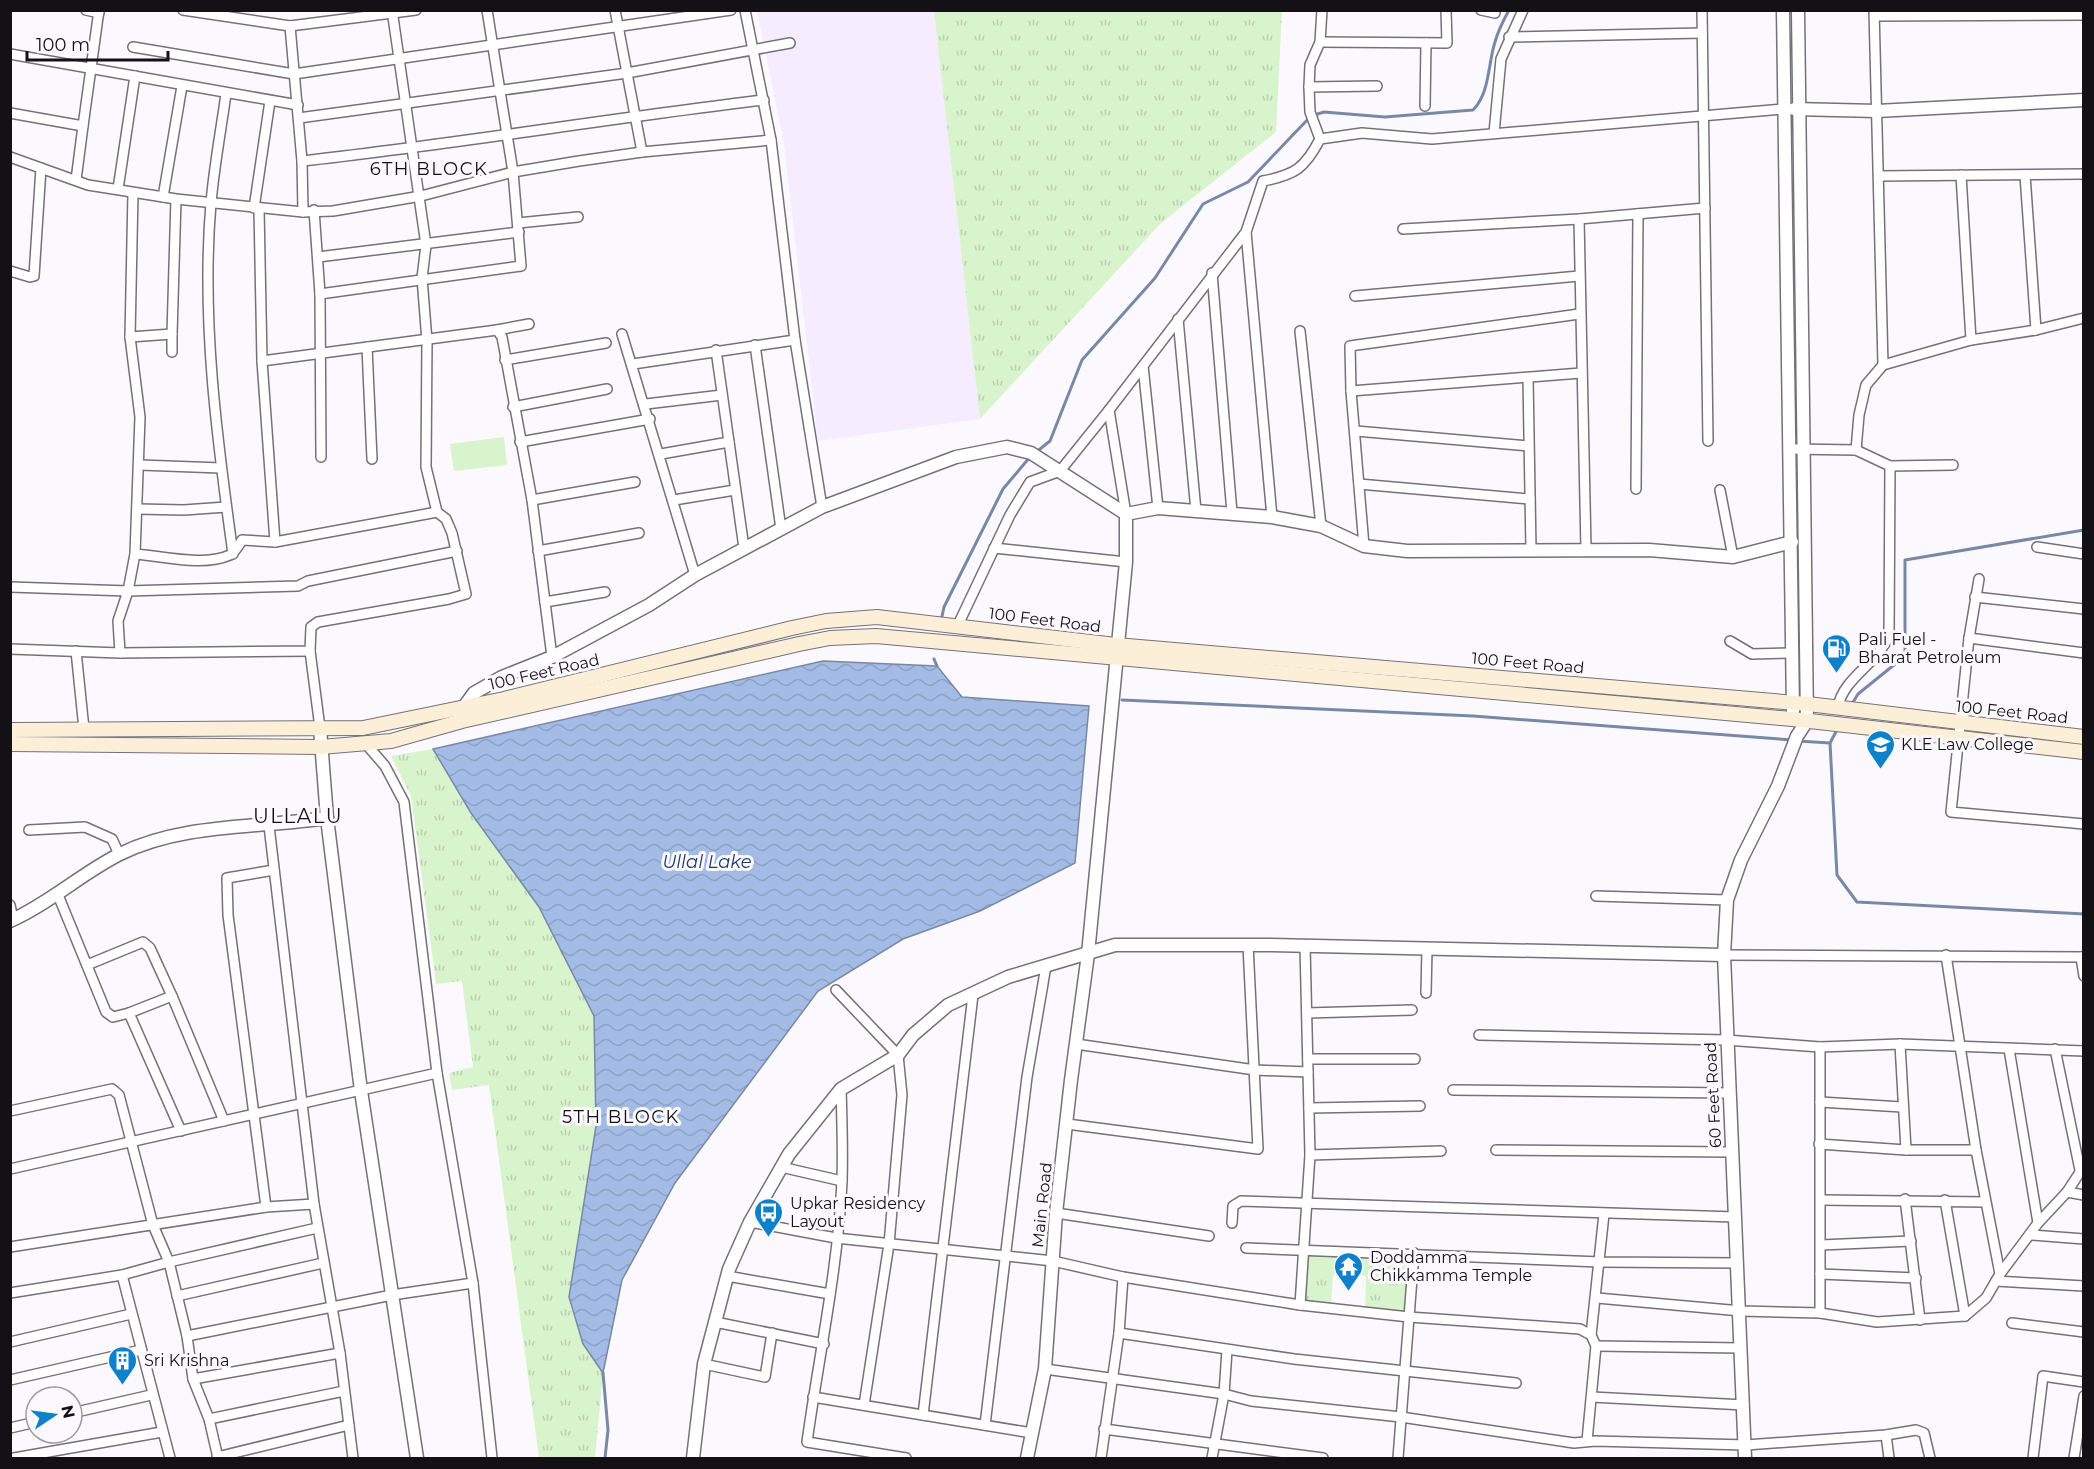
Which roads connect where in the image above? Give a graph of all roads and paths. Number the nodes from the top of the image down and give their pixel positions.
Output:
1 (86, 10) edge
2 (183, 10) edge
3 (416, 10) edge
4 (487, 10) edge
5 (615, 10) edge
6 (731, 10) edge
7 (745, 10) edge
8 (1322, 10) edge
9 (1446, 10) edge
10 (1482, 10) edge
11 (1522, 10) edge
12 (1702, 10) edge
13 (1783, 10) edge
14 (1798, 10) edge
15 (99, 12) edge
16 (392, 13) edge
17 (1495, 13) dead end
18 (1874, 13) edge
19 (2084, 15) edge
20 (290, 26) junction
21 (618, 28) junction
22 (1702, 33) junction
23 (1509, 37) junction
24 (1320, 42) junction
25 (790, 43) dead end
26 (493, 44) junction
27 (1426, 44) junction
28 (133, 47) dead end
29 (754, 51) junction
30 (10, 54) edge
31 (397, 60) junction
32 (91, 69) junction
33 (627, 73) junction
34 (294, 74) junction
35 (135, 76) junction
36 (182, 86) junction
37 (1377, 86) dead end
38 (1309, 87) junction
39 (500, 90) junction
40 (226, 94) junction
41 (764, 100) junction
42 (2084, 100) edge
43 (270, 101) junction
44 (298, 105) junction
45 (405, 105) junction
46 (1425, 106) dead end
47 (1784, 109) junction
48 (1800, 109) junction
49 (1877, 111) junction
50 (10, 113) edge
51 (635, 115) junction
52 (1703, 116) junction
53 (299, 118) junction
54 (83, 126) junction
55 (1494, 134) junction
56 (507, 135) junction
57 (1320, 139) junction
58 (771, 140) junction
59 (412, 148) junction
60 (642, 152) junction
61 (10, 157) edge
62 (302, 161) junction
63 (41, 168) junction
64 (513, 172) junction
65 (2084, 174) edge
66 (1961, 175) junction
67 (2025, 175) junction
68 (1879, 176) junction
69 (76, 180) junction
70 (118, 189) junction
71 (133, 193) junction
72 (421, 196) junction
73 (163, 197) junction
74 (176, 199) junction
75 (211, 203) junction
76 (1705, 208) junction
77 (257, 209) junction
78 (314, 210) junction
79 (303, 212) junction
80 (1638, 214) junction
81 (578, 217) dead end
82 (1579, 219) junction
83 (518, 227) junction
84 (1403, 229) dead end
85 (1246, 232) junction
86 (426, 245) junction
87 (318, 257) junction
88 (10, 272) edge
89 (1212, 273) junction
90 (1580, 276) junction
91 (422, 278) junction
92 (320, 294) junction
93 (1355, 296) dead end
94 (1580, 314) junction
95 (2084, 318) edge
96 (1178, 319) junction
97 (529, 324) dead end
98 (497, 330) junction
99 (2036, 330) junction
100 (1299, 331) dead end
101 (172, 334) junction
102 (622, 334) dead end
103 (130, 337) junction
104 (795, 340) junction
105 (1971, 340) junction
106 (428, 341) junction
107 (606, 343) dead end
108 (755, 345) junction
109 (367, 347) junction
110 (716, 350) junction
111 (172, 352) dead end
112 (321, 352) junction
113 (506, 360) junction
114 (262, 361) junction
115 (633, 364) junction
116 (1883, 365) junction
117 (1143, 366) junction
118 (1581, 373) junction
119 (1528, 378) junction
120 (607, 389) dead end
121 (1351, 391) junction
122 (722, 395) junction
123 (646, 404) junction
124 (513, 406) junction
125 (1109, 410) junction
126 (650, 419) junction
127 (1356, 431) junction
128 (1708, 441) dead end
129 (520, 442) junction
130 (729, 442) junction
131 (1528, 446) junction
132 (1790, 449) junction
133 (1804, 449) junction
134 (1857, 450) junction
135 (661, 454) junction
136 (321, 457) dead end
137 (372, 459) dead end
138 (140, 465) junction
139 (1953, 465) dead end
140 (1890, 466) junction
141 (222, 468) junction
142 (1060, 471) junction
143 (635, 482) dead end
144 (1359, 484) junction
145 (1636, 489) dead end
146 (735, 490) junction
147 (1720, 490) dead end
148 (1530, 499) junction
149 (532, 500) junction
150 (674, 500) junction
151 (226, 507) junction
152 (822, 507) junction
153 (1158, 508) junction
154 (138, 509) junction
155 (437, 512) junction
156 (1196, 512) junction
157 (1232, 513) junction
158 (1126, 514) junction
159 (1272, 517) junction
160 (1321, 526) junction
161 (781, 529) junction
162 (639, 533) dead end
163 (275, 542) junction
164 (1792, 542) junction
165 (1364, 546) junction
166 (2037, 547) dead end
167 (744, 548) junction
168 (994, 548) junction
169 (1586, 549) junction
170 (1531, 550) junction
171 (538, 551) junction
172 (457, 552) junction
173 (135, 554) junction
174 (232, 554) junction
175 (2084, 554) edge
176 (1733, 557) junction
177 (1126, 562) junction
178 (695, 575) junction
179 (1979, 579) dead end
180 (10, 587) edge
181 (128, 591) junction
182 (605, 592) dead end
183 (1975, 597) junction
184 (545, 602) junction
185 (2084, 609) edge
186 (946, 625) junction
187 (1969, 638) junction
188 (1730, 641) dead end
189 (1116, 645) junction
190 (10, 649) edge
191 (76, 651) junction
192 (310, 651) junction
193 (120, 653) junction
194 (1793, 653) junction
195 (2084, 653) edge
196 (552, 657) junction
197 (1115, 660) junction
198 (1801, 703) junction
199 (1845, 708) junction
200 (462, 715) junction
201 (1792, 719) junction
202 (1807, 721) junction
203 (320, 728) junction
204 (84, 729) junction
205 (10, 730) edge
206 (1960, 730) junction
207 (2084, 737) edge
208 (1796, 739) junction
209 (10, 744) edge
210 (366, 744) junction
211 (321, 747) junction
212 (2084, 752) edge
213 (327, 818) junction
214 (2084, 824) edge
215 (269, 826) junction
216 (29, 830) dead end
217 (119, 854) junction
218 (274, 870) junction
219 (58, 895) junction
220 (1596, 896) dead end
221 (1726, 900) junction
222 (10, 906) edge
223 (12, 921) edge
224 (1248, 945) junction
225 (1305, 946) junction
226 (1427, 949) junction
227 (1088, 954) junction
228 (1724, 955) junction
229 (1946, 955) junction
230 (2082, 957) edge
231 (87, 964) junction
232 (1046, 966) junction
233 (2084, 976) edge
234 (836, 990) dead end
235 (1426, 993) dead end
236 (973, 995) junction
237 (172, 996) junction
238 (1412, 1010) dead end
239 (129, 1013) junction
240 (1307, 1013) junction
241 (1479, 1035) dead end
242 (1726, 1040) junction
243 (1076, 1044) junction
244 (1900, 1044) junction
245 (1820, 1047) junction
246 (1962, 1047) junction
247 (2009, 1049) junction
248 (2055, 1049) junction
249 (2084, 1051) edge
250 (898, 1055) junction
251 (1308, 1059) junction
252 (1414, 1059) dead end
253 (1255, 1070) junction
254 (1308, 1072) junction
255 (437, 1073) junction
256 (841, 1089) junction
257 (1453, 1090) dead end
258 (361, 1091) junction
259 (1729, 1094) junction
260 (1820, 1102) junction
261 (303, 1104) junction
262 (1420, 1106) dead end
263 (1902, 1107) junction
264 (1308, 1108) junction
265 (10, 1111) edge
266 (254, 1114) junction
267 (224, 1121) junction
268 (1067, 1124) junction
269 (181, 1131) junction
270 (131, 1142) junction
271 (1819, 1143) junction
272 (1496, 1150) dead end
273 (1906, 1150) junction
274 (1976, 1150) junction
275 (1441, 1151) dead end
276 (1732, 1152) junction
277 (1310, 1155) junction
278 (781, 1167) junction
279 (2082, 1168) edge
280 (10, 1169) edge
281 (842, 1181) junction
282 (2067, 1192) junction
283 (2084, 1195) edge
284 (1905, 1199) junction
285 (1821, 1200) junction
286 (1945, 1200) junction
287 (1308, 1202) junction
288 (1985, 1202) junction
289 (314, 1204) junction
290 (266, 1207) junction
291 (1056, 1213) junction
292 (1604, 1214) junction
293 (1735, 1217) junction
294 (750, 1222) junction
295 (1232, 1223) dead end
296 (2038, 1223) junction
297 (153, 1225) junction
298 (318, 1228) junction
299 (2031, 1234) junction
300 (1209, 1236) dead end
301 (836, 1238) junction
302 (2084, 1239) edge
303 (1911, 1241) junction
304 (889, 1244) junction
305 (1821, 1245) junction
306 (10, 1247) edge
307 (1246, 1248) dead end
308 (1305, 1248) junction
309 (941, 1251) junction
310 (1414, 1253) junction
311 (1005, 1257) junction
312 (1053, 1261) junction
313 (169, 1262) junction
314 (1600, 1262) junction
315 (323, 1263) junction
316 (1737, 1263) junction
317 (1820, 1274) junction
318 (122, 1275) junction
319 (727, 1276) junction
320 (1123, 1277) junction
321 (1998, 1277) junction
322 (1916, 1278) junction
323 (473, 1283) junction
324 (2084, 1286) edge
325 (10, 1293) edge
326 (830, 1294) junction
327 (393, 1295) junction
328 (177, 1296) junction
329 (1597, 1298) junction
330 (1300, 1305) junction
331 (330, 1307) junction
332 (1741, 1311) junction
333 (1820, 1313) junction
334 (131, 1314) junction
335 (1965, 1316) junction
336 (1408, 1317) junction
337 (1920, 1320) junction
338 (716, 1322) junction
339 (2012, 1323) dead end
340 (2084, 1332) edge
341 (772, 1333) junction
342 (1119, 1333) junction
343 (1591, 1335) junction
344 (187, 1336) junction
345 (10, 1342) edge
346 (824, 1344) junction
347 (1596, 1346) junction
348 (1742, 1348) junction
349 (141, 1350) junction
350 (1227, 1350) junction
351 (339, 1353) junction
352 (704, 1364) junction
353 (1045, 1369) junction
354 (1403, 1370) junction
355 (193, 1379) junction
356 (1112, 1379) junction
357 (10, 1380) edge
358 (2084, 1382) edge
359 (1516, 1383) dead end
360 (344, 1391) junction
361 (1224, 1394) junction
362 (151, 1395) junction
363 (2084, 1396) edge
364 (813, 1397) junction
365 (1592, 1397) junction
366 (864, 1405) junction
367 (1744, 1405) junction
368 (84, 1410) edge
369 (923, 1415) junction
370 (1401, 1418) junction
371 (209, 1419) junction
372 (349, 1425) junction
373 (985, 1425) junction
374 (1104, 1429) junction
375 (2080, 1431) edge
376 (162, 1432) junction
377 (1032, 1433) junction
378 (1886, 1435) junction
379 (1587, 1441) junction
380 (1217, 1444) junction
381 (1746, 1445) junction
382 (14, 1458) edge
383 (170, 1458) edge
384 (218, 1458) edge
385 (353, 1458) edge
386 (417, 1458) edge
387 (492, 1458) edge
388 (693, 1458) edge
389 (906, 1458) edge
390 (1027, 1458) edge
391 (1101, 1458) edge
392 (1212, 1458) edge
393 (1323, 1458) edge
394 (1398, 1458) edge
395 (1745, 1458) edge
396 (1889, 1458) edge
397 (1930, 1458) edge
398 (2032, 1458) edge
399 (2074, 1458) edge

1 - 15 street
2 - 20 street
3 - 16 street
4 - 26 street
5 - 21 street
6 - 21 street
7 - 29 street
8 - 24 street
9 - 27 street
10 - 17 street
11 - 23 street
12 - 22 street
13 - 47 street
14 - 48 street
15 - 32 street
16 - 20 street
16 - 31 street
18 - 19 street
18 - 49 street
20 - 34 street
21 - 26 street
21 - 33 street
22 - 23 street
22 - 52 street
23 - 55 street
24 - 27 street
24 - 38 street
25 - 29 street
26 - 31 street
26 - 39 street
27 - 46 street
28 - 34 street
29 - 33 street
29 - 41 street
30 - 32 street
31 - 34 street
31 - 45 street
32 - 35 street
32 - 54 street
33 - 39 street
33 - 51 street
34 - 44 street
35 - 36 street
35 - 70 street
36 - 40 street
36 - 73 street
37 - 38 street
38 - 57 street
39 - 45 street
39 - 56 street
40 - 43 street
40 - 75 street
41 - 51 street
41 - 58 street
42 - 49 street
43 - 44 street
43 - 77 street
44 - 53 street
45 - 53 street
45 - 59 street
47 - 48 street
47 - 52 street
47 - 132 street
48 - 49 street
48 - 133 street
49 - 68 street
50 - 54 street
51 - 56 street
51 - 60 street
52 - 55 street
52 - 76 street
53 - 62 street
54 - 69 street
55 - 57 street
56 - 59 street
56 - 64 street
57 - 85 street
58 - 60 street
58 - 104 street
59 - 62 street
59 - 72 street
60 - 64 street
61 - 63 street
62 - 79 street
63 - 69 street
63 - 88 street
64 - 72 street
64 - 83 street
65 - 67 street
66 - 67 street
66 - 68 street
66 - 105 street
67 - 99 street
68 - 116 street
69 - 70 street
70 - 71 street
71 - 73 street
71 - 103 street
72 - 78 street
72 - 86 street
73 - 74 street
74 - 75 street
74 - 101 street
75 - 77 street
75 - 141 street
76 - 80 street
76 - 128 street
77 - 79 street
77 - 114 street
78 - 79 street
78 - 87 street
80 - 82 street
80 - 145 street
81 - 83 street
82 - 84 street
82 - 90 street
83 - 86 street
83 - 91 street
85 - 89 street
85 - 159 street
86 - 87 street
86 - 91 street
87 - 92 street
89 - 96 street
89 - 157 street
90 - 93 street
90 - 94 street
91 - 92 street
91 - 106 street
92 - 112 street
94 - 118 street
94 - 121 street
95 - 99 street
96 - 117 street
96 - 156 street
97 - 98 street
98 - 106 street
98 - 113 street
99 - 105 street
100 - 160 street
101 - 103 street
101 - 111 street
102 - 115 street
103 - 138 street
104 - 108 street
104 - 152 street
105 - 116 street
106 - 109 street
106 - 155 street
107 - 113 street
108 - 110 street
108 - 161 street
109 - 112 street
109 - 137 street
110 - 115 street
110 - 122 street
112 - 114 street
112 - 136 street
113 - 124 street
114 - 163 street
115 - 123 street
116 - 134 street
117 - 125 street
117 - 153 street
118 - 119 street
118 - 169 street
119 - 121 street
119 - 131 street
120 - 124 street
121 - 127 street
122 - 123 street
122 - 130 street
123 - 126 street
124 - 129 street
125 - 142 street
125 - 158 street
126 - 129 street
126 - 135 street
127 - 131 street
127 - 144 street
129 - 149 street
130 - 135 street
130 - 146 street
131 - 148 street
132 - 133 street
132 - 164 street
133 - 134 street
133 - 198 street
134 - 140 street
135 - 150 street
138 - 141 street
138 - 154 street
139 - 140 street
140 - 199 street
141 - 151 street
142 - 152 street
142 - 158 street
142 - 168 street
143 - 149 street
144 - 148 street
144 - 165 street
146 - 150 street
146 - 167 street
147 - 176 street
148 - 170 street
149 - 171 street
150 - 178 street
151 - 154 street
151 - 174 street
152 - 161 street
153 - 156 street
153 - 158 street
154 - 173 street
155 - 163 street
155 - 172 street
156 - 157 street
157 - 159 street
158 - 177 street, Main Road
159 - 160 street
160 - 165 street
161 - 167 street
162 - 171 street
163 - 174 street
164 - 176 street
164 - 194 street
165 - 170 street
166 - 175 street
167 - 178 street
168 - 177 street
168 - 186 street
169 - 170 street
169 - 176 street
171 - 184 street
172 - 181 street
172 - 192 street
173 - 174 street
173 - 181 street
177 - 189 street, Main Road
178 - 196 street
179 - 183 street
180 - 181 street
181 - 193 street
182 - 184 street
183 - 185 street
183 - 187 street
184 - 196 street
186 - 189 main road, 100 Feet Road
186 - 200 main road, 100 Feet Road
187 - 195 street
187 - 206 street
188 - 194 street
189 - 197 street, Main Road
189 - 198 main road, 100 Feet Road
190 - 191 street
191 - 193 street
191 - 204 street
192 - 193 street
192 - 203 street
194 - 198 street
196 - 200 street
197 - 200 main road, 100 Feet Road
197 - 201 main road, 100 Feet Road
197 - 227 street, Main Road
198 - 199 main road, 100 Feet Road
198 - 201 street
198 - 202 street
199 - 206 main road, 100 Feet Road
200 - 203 main road, 100 Feet Road
200 - 210 main road, 100 Feet Road
201 - 202 main road, 100 Feet Road
201 - 208 street
202 - 206 main road, 100 Feet Road
202 - 208 street, 60 Feet Road
203 - 204 main road, 100 Feet Road
203 - 211 street
204 - 205 main road, 100 Feet Road
206 - 207 main road, 100 Feet Road
206 - 212 main road, 100 Feet Road
206 - 214 street
208 - 221 street, 60 Feet Road
209 - 211 main road, 100 Feet Road
210 - 211 main road, 100 Feet Road
210 - 255 street
211 - 213 street
213 - 215 street
213 - 258 street
215 - 217 street
215 - 218 street
216 - 217 street
217 - 219 street
218 - 261 street
218 - 266 street
219 - 223 street
219 - 231 street
220 - 221 street
221 - 228 street, 60 Feet Road
222 - 223 street
224 - 225 street
224 - 227 street
224 - 253 street
225 - 226 street
225 - 240 street
226 - 228 street
226 - 235 street
227 - 232 street
227 - 243 street, Main Road
228 - 229 street
228 - 242 street, 60 Feet Road
229 - 230 street
229 - 246 street
230 - 233 street
231 - 237 street
231 - 239 street
232 - 236 street
232 - 311 street
234 - 250 street
236 - 250 street
236 - 309 street
237 - 239 street
237 - 267 street
238 - 240 street
239 - 269 street
240 - 251 street
241 - 242 street
242 - 245 street
242 - 259 street, 60 Feet Road
243 - 253 street
243 - 268 street, Main Road
244 - 245 street
244 - 246 street
244 - 263 street
245 - 260 street
246 - 247 street
246 - 274 street
247 - 248 street
247 - 296 street
248 - 249 street
248 - 279 street
250 - 256 street
250 - 304 street
251 - 252 street
251 - 254 street
253 - 254 street
253 - 268 street
254 - 264 street
255 - 258 street
255 - 323 street
256 - 278 street
256 - 281 street
257 - 259 street
258 - 261 street
258 - 327 street
259 - 276 street, 60 Feet Road
260 - 263 street
260 - 271 street
261 - 266 street
261 - 289 street
262 - 264 street
263 - 273 street
264 - 277 street
265 - 270 street
266 - 267 street
266 - 290 street
267 - 269 street
268 - 291 street, Main Road
269 - 270 street
270 - 280 street
270 - 297 street
271 - 273 street
271 - 285 street
272 - 276 street
273 - 274 street
274 - 288 street
275 - 277 street
276 - 293 street, 60 Feet Road
277 - 287 street
278 - 281 street
278 - 294 street
279 - 282 street
281 - 301 street
282 - 283 street
282 - 296 street
284 - 285 street
284 - 286 street
284 - 303 street
285 - 305 street
286 - 288 street
286 - 335 street
287 - 292 street
287 - 295 street
287 - 308 street
288 - 321 street
289 - 290 street
289 - 298 street
290 - 297 street
291 - 300 street
291 - 312 street, Main Road
292 - 293 street
292 - 314 street
293 - 316 street, 60 Feet Road
294 - 301 street
294 - 319 street
296 - 299 street
297 - 306 street
297 - 313 street
298 - 313 street
298 - 315 street
299 - 302 street
299 - 321 street
301 - 304 street
301 - 326 street
303 - 305 street
303 - 322 street
304 - 309 street
304 - 366 street
305 - 317 street
307 - 308 street
308 - 310 street
308 - 330 street
309 - 311 street
309 - 369 street
310 - 314 street
310 - 336 street
311 - 312 street
311 - 373 street
312 - 320 street
312 - 353 street, Main Road
313 - 318 street
313 - 328 street
314 - 316 street
314 - 329 street
315 - 328 street
315 - 331 street
316 - 332 street, 60 Feet Road
317 - 322 street
317 - 333 street
318 - 325 street
318 - 334 street
319 - 326 street
319 - 338 street
320 - 330 street
320 - 342 street
321 - 324 street
321 - 335 street
322 - 337 street
323 - 327 street
323 - 387 street
326 - 346 street
327 - 331 street
327 - 386 street
328 - 344 street
329 - 332 street
329 - 343 street
330 - 336 street
331 - 344 street
331 - 351 street
332 - 333 street
332 - 348 street, 60 Feet Road
333 - 337 street
334 - 345 street
334 - 349 street
335 - 337 street
336 - 343 street
336 - 354 street
338 - 341 street
338 - 352 street
339 - 340 street
341 - 346 street
341 - 352 street
342 - 350 street
342 - 356 street
343 - 347 street
344 - 355 street
346 - 364 street
347 - 348 street
347 - 365 street
348 - 367 street, 60 Feet Road
349 - 357 street
349 - 362 street
350 - 354 street
350 - 361 street
351 - 355 street
351 - 360 street
352 - 388 street
353 - 356 street
353 - 377 street, Main Road
354 - 359 street
354 - 370 street
355 - 371 street
356 - 361 street
356 - 374 street
358 - 398 street
360 - 371 street
360 - 372 street
361 - 370 street
361 - 380 street
362 - 368 street
362 - 376 street
363 - 375 street
364 - 366 street
364 - 389 street
365 - 367 street
365 - 379 street
366 - 369 street
367 - 381 street, 60 Feet Road
369 - 373 street
370 - 379 street
370 - 394 street
371 - 384 street
372 - 384 street
372 - 385 street
373 - 377 street
374 - 380 street
374 - 391 street
375 - 399 street
376 - 382 street
376 - 383 street
377 - 390 street, Main Road
378 - 381 street
378 - 396 street
378 - 397 street
379 - 381 street
380 - 392 street
380 - 393 street
381 - 395 street, 60 Feet Road

